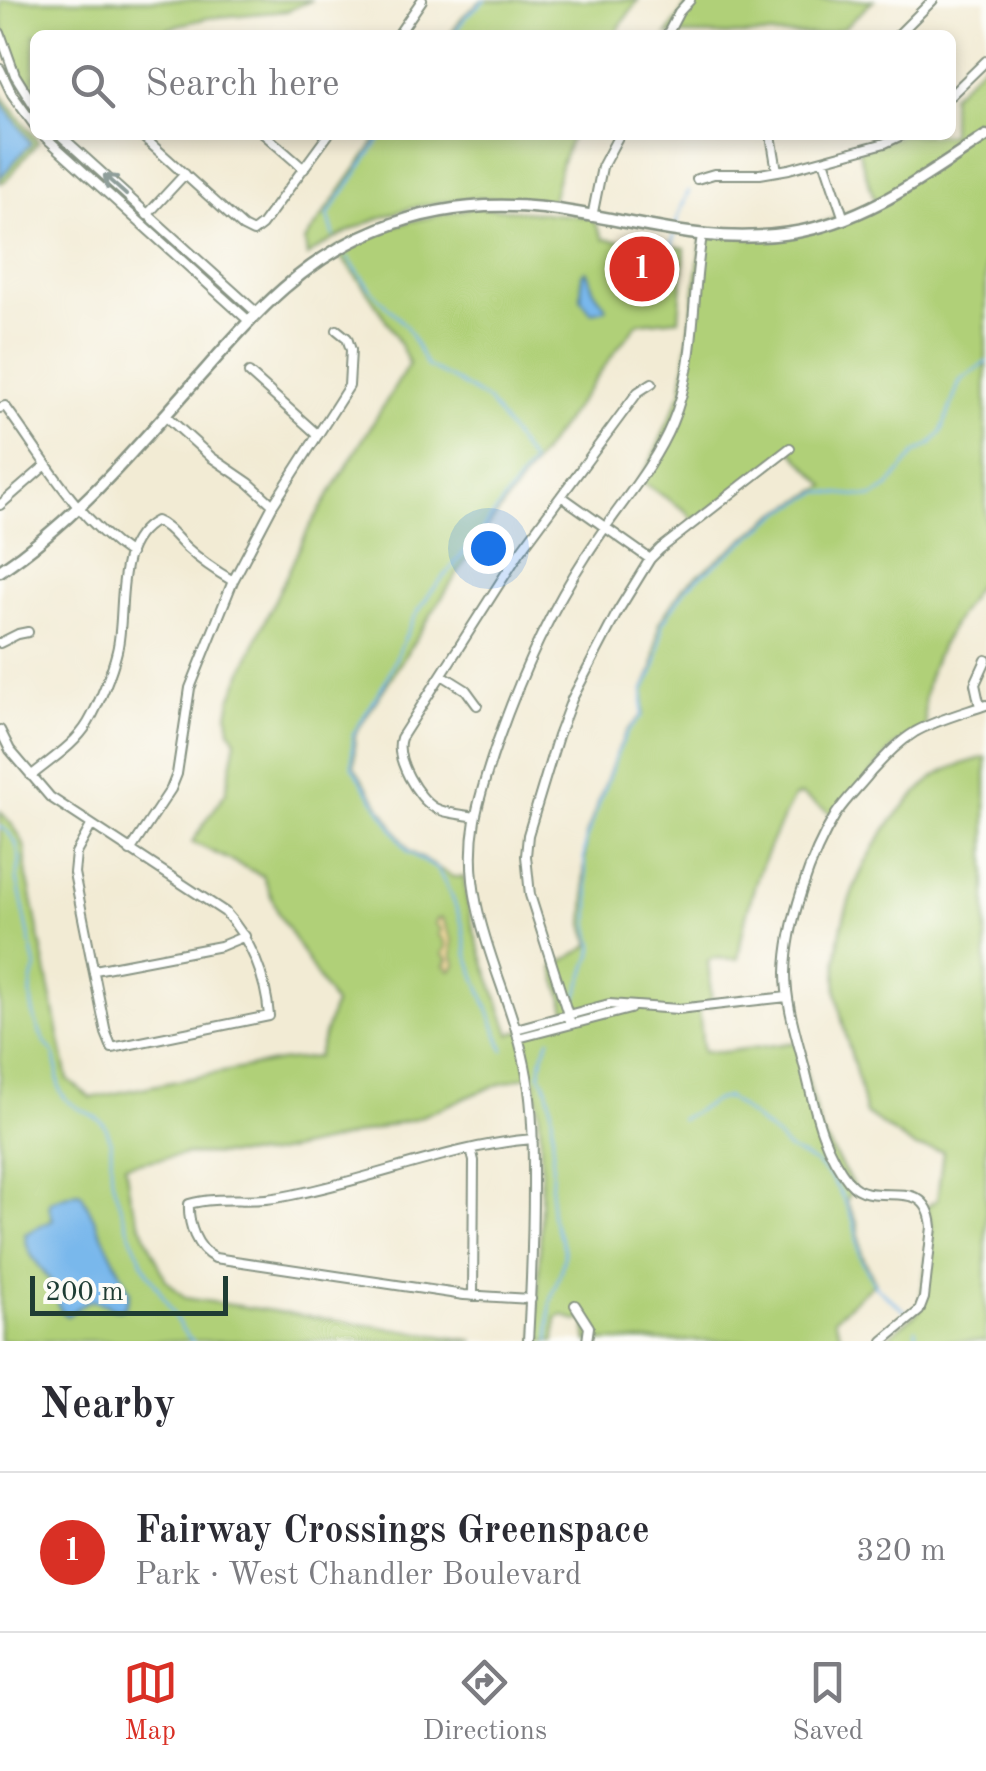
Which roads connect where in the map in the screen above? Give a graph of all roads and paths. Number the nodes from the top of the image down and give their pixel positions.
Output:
1 (422, 0) edge
2 (690, 0) edge
3 (933, 0) edge
4 (401, 30) edge
5 (670, 30) edge
6 (903, 30) edge
7 (0, 33) edge
8 (986, 61) edge
9 (0, 70) edge
10 (956, 90) edge
11 (30, 100) edge
12 (30, 119) edge
13 (986, 136) edge
14 (48, 140) edge
15 (66, 140) edge
16 (147, 140) edge
17 (271, 140) edge
18 (324, 140) edge
19 (616, 140) edge
20 (772, 140) edge
21 (892, 140) edge
22 (824, 160) junction
23 (304, 169) junction
24 (778, 171) junction
25 (185, 174) junction
26 (696, 180) dead end
27 (148, 214) junction
28 (592, 217) junction
29 (844, 218) junction
30 (140, 224) junction
31 (702, 236) junction
32 (253, 317) junction
33 (337, 330) dead end
34 (248, 373) dead end
35 (652, 383) dead end
36 (2, 407) edge
37 (165, 415) junction
38 (318, 435) junction
39 (790, 448) dead end
40 (46, 465) junction
41 (560, 496) junction
42 (0, 505) edge
43 (273, 505) junction
44 (80, 509) junction
45 (604, 527) junction
46 (130, 554) junction
47 (650, 559) junction
48 (0, 571) edge
49 (233, 582) junction
50 (28, 632) dead end
51 (0, 643) edge
52 (986, 660) edge
53 (442, 675) junction
54 (477, 705) dead end
55 (983, 706) edge
56 (0, 730) edge
57 (31, 776) junction
58 (475, 817) junction
59 (91, 826) junction
60 (130, 851) junction
61 (245, 936) junction
62 (95, 970) junction
63 (787, 997) junction
64 (570, 1019) junction
65 (517, 1033) junction
66 (533, 1139) junction
67 (472, 1149) junction
68 (473, 1296) junction
69 (530, 1300) junction
70 (575, 1305) dead end
71 (528, 1341) edge
72 (587, 1341) edge
73 (884, 1341) edge

1 - 4 street
2 - 5 street
3 - 6 street
7 - 11 street
8 - 10 street
9 - 12 street
13 - 29 main road
14 - 30 street
27 -> 15 street
16 - 25 street
17 - 23 street
18 - 23 street
19 - 28 street
20 - 24 street
21 - 22 street
22 - 24 street
22 - 29 street
23 - 25 street
24 - 26 street
25 - 27 street
27 - 30 street
27 - 32 street
28 - 31 main road
28 - 32 main road
29 - 31 main road
30 - 32 street
31 - 45 street
32 - 37 main road
33 - 38 street
34 - 38 street
35 - 41 street
36 - 40 street
37 - 43 street
37 - 44 main road
38 - 43 street
39 - 47 street
40 - 42 street
40 - 44 street
41 - 45 street
41 - 53 street
43 - 49 street
44 - 46 street
44 - 48 main road
45 - 47 street
45 - 58 street
46 - 49 street
46 - 57 street
47 - 64 street
49 - 60 street
50 - 51 street
52 - 55 street
53 - 54 street
53 - 58 street
55 - 63 street
56 - 57 street
57 - 59 street
58 - 65 street
59 - 60 street
59 - 62 street
60 - 61 street
61 - 62 street
61 - 62 street
63 - 64 street
63 - 73 street
64 - 65 street
65 - 66 street
66 - 67 street
66 - 69 street
67 - 68 street
67 - 68 street
68 - 69 street
69 - 71 street
70 - 72 street

